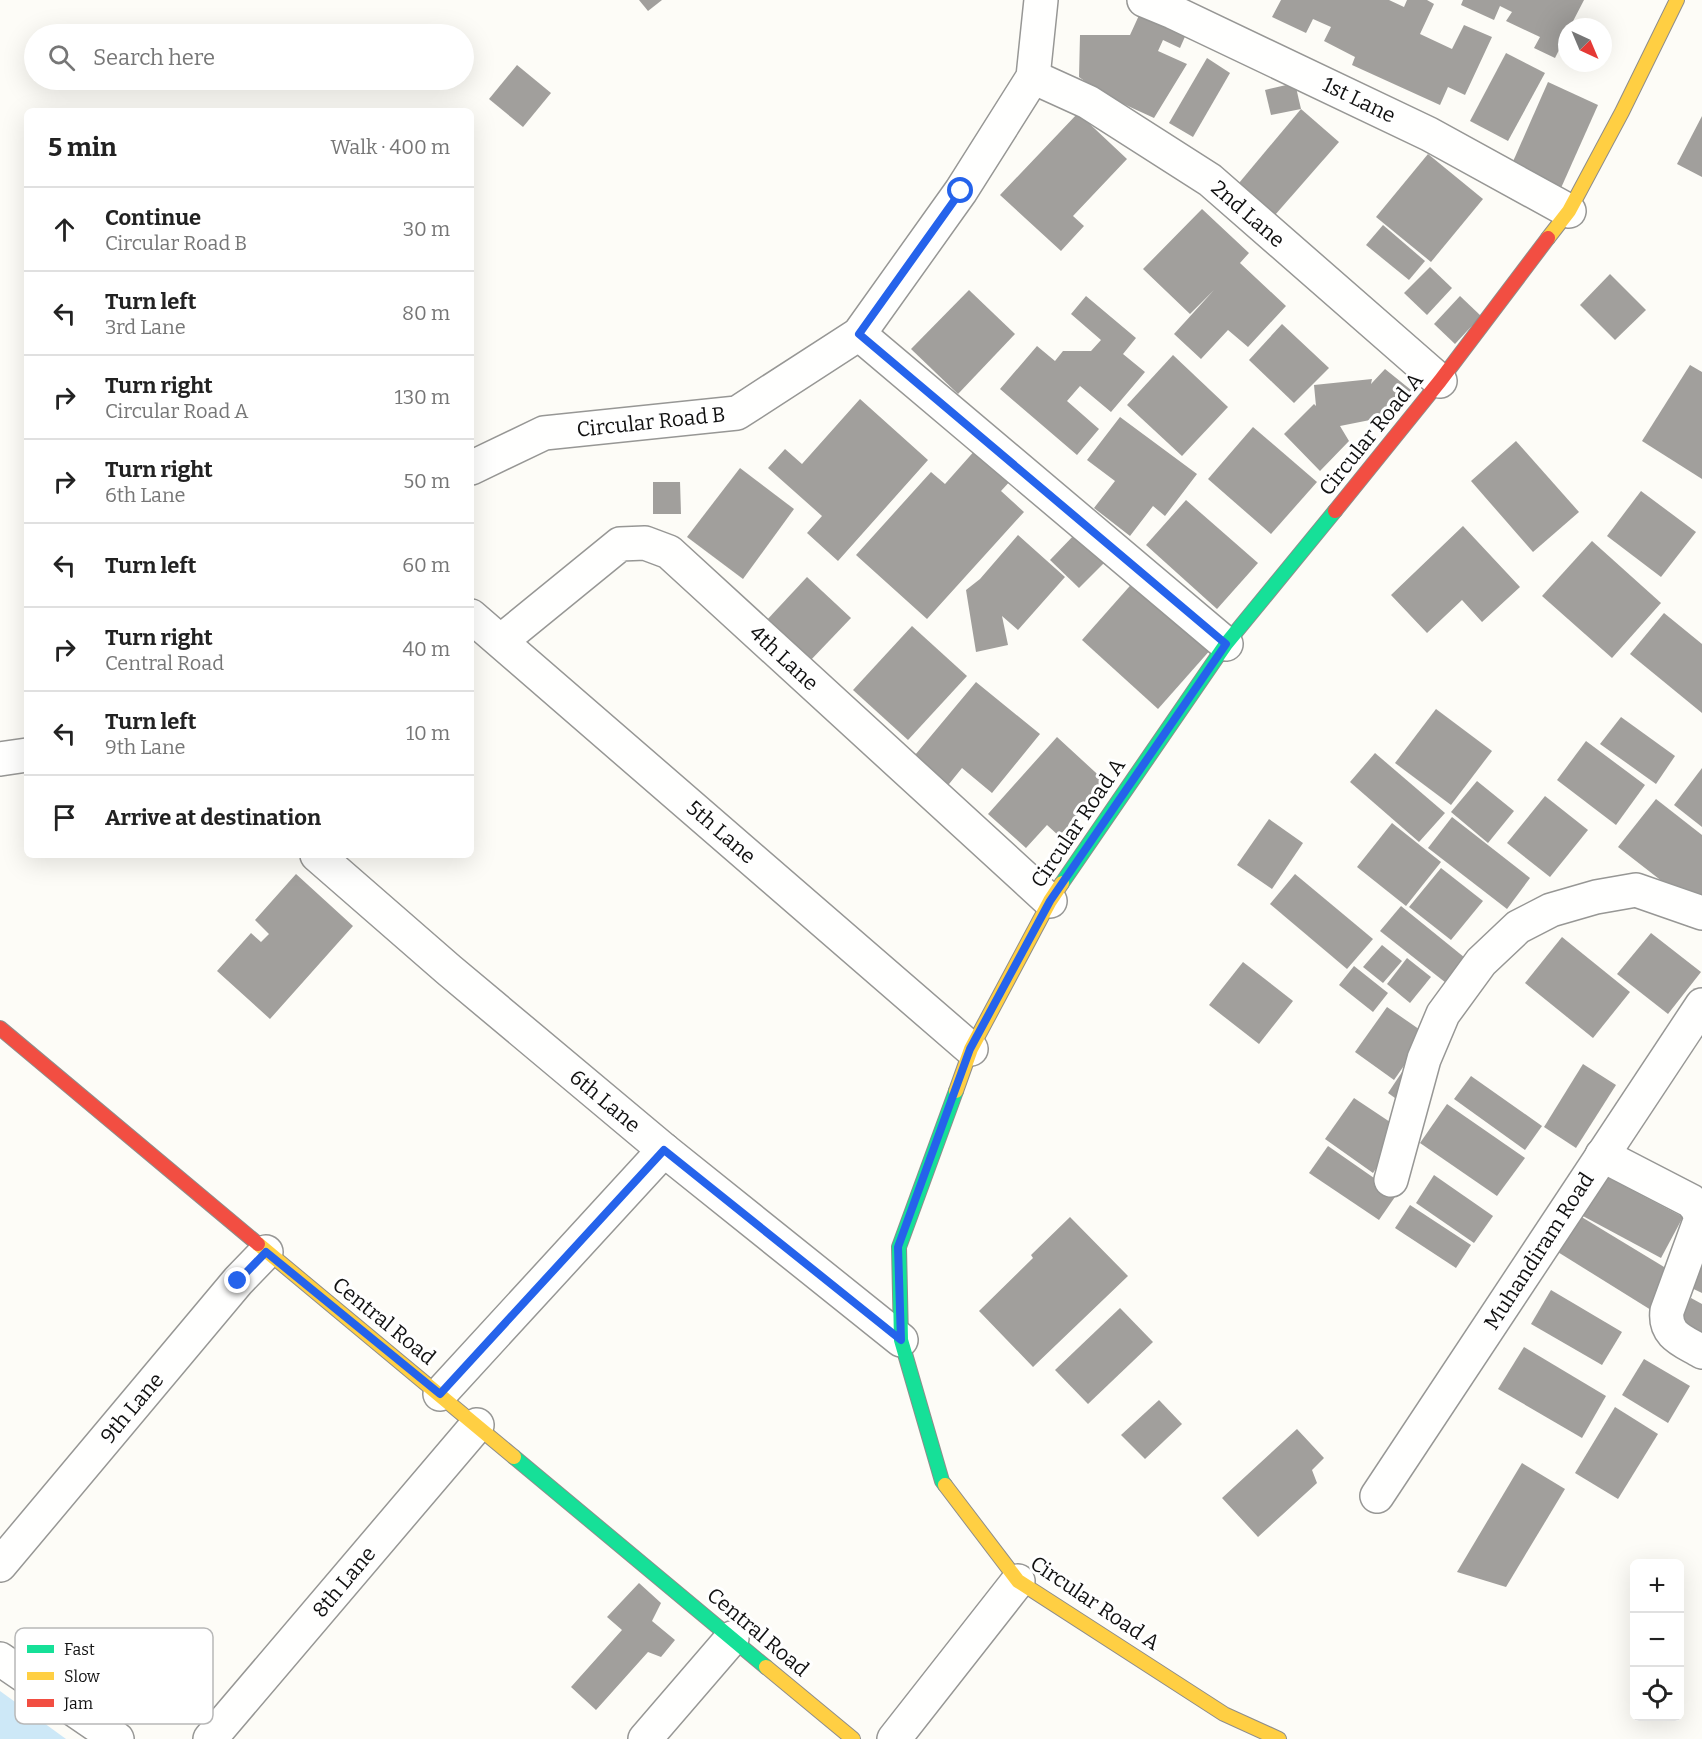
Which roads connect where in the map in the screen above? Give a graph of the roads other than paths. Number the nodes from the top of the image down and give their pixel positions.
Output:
1 (1041, 0) edge
2 (1144, 0) edge
3 (1677, 0) edge
4 (1033, 77) junction
5 (1569, 211) junction
6 (859, 334) junction
7 (1440, 381) junction
8 (474, 467) edge
9 (474, 618) edge
10 (501, 641) junction
11 (1226, 644) junction
12 (24, 755) edge
13 (0, 759) edge
14 (320, 858) edge
15 (1050, 901) junction
16 (1702, 912) edge
17 (1702, 1005) edge
18 (0, 1028) edge
19 (970, 1049) junction
20 (664, 1150) junction
21 (1602, 1155) junction
22 (1391, 1180) dead end
23 (266, 1252) junction
24 (901, 1340) junction
25 (1702, 1352) edge
26 (440, 1394) junction
27 (477, 1425) junction
28 (1377, 1496) dead end
29 (0, 1565) edge
30 (1018, 1581) junction
31 (732, 1638) junction
32 (0, 1659) edge
33 (15, 1669) edge
34 (95, 1724) edge
35 (117, 1739) edge
36 (210, 1739) edge
37 (645, 1739) edge
38 (853, 1739) edge
39 (894, 1739) edge
40 (1279, 1739) edge

1 - 4 street, Circular Road B
2 - 5 street, 1st Lane
3 - 5 street, Circular Road A
4 - 6 street, Circular Road B
4 - 7 street, 2nd Lane
5 - 7 street, Circular Road A
6 - 8 street, Circular Road B
6 - 11 street
7 - 11 street, Circular Road A
9 - 10 street, 5th Lane
10 - 15 street, 4th Lane
10 - 19 street, 5th Lane
11 - 15 street, Circular Road A
12 - 13 street
14 - 20 street, 6th Lane
15 - 19 street, Circular Road A
16 - 22 street
17 - 21 street, Muhandiram Road
18 - 23 street, Central Road
19 - 24 street, Circular Road A
20 - 24 street, 6th Lane
20 - 26 street
21 - 25 street
21 - 28 street, Muhandiram Road
23 - 26 street, Central Road
23 - 29 street, 9th Lane
24 - 30 street, Circular Road A
26 - 27 street, Central Road
27 - 31 street, Central Road
27 - 36 street, 8th Lane
30 - 39 street
30 - 40 street, Circular Road A
31 - 37 street
31 - 38 street, Central Road
32 - 33 street
34 - 35 street

